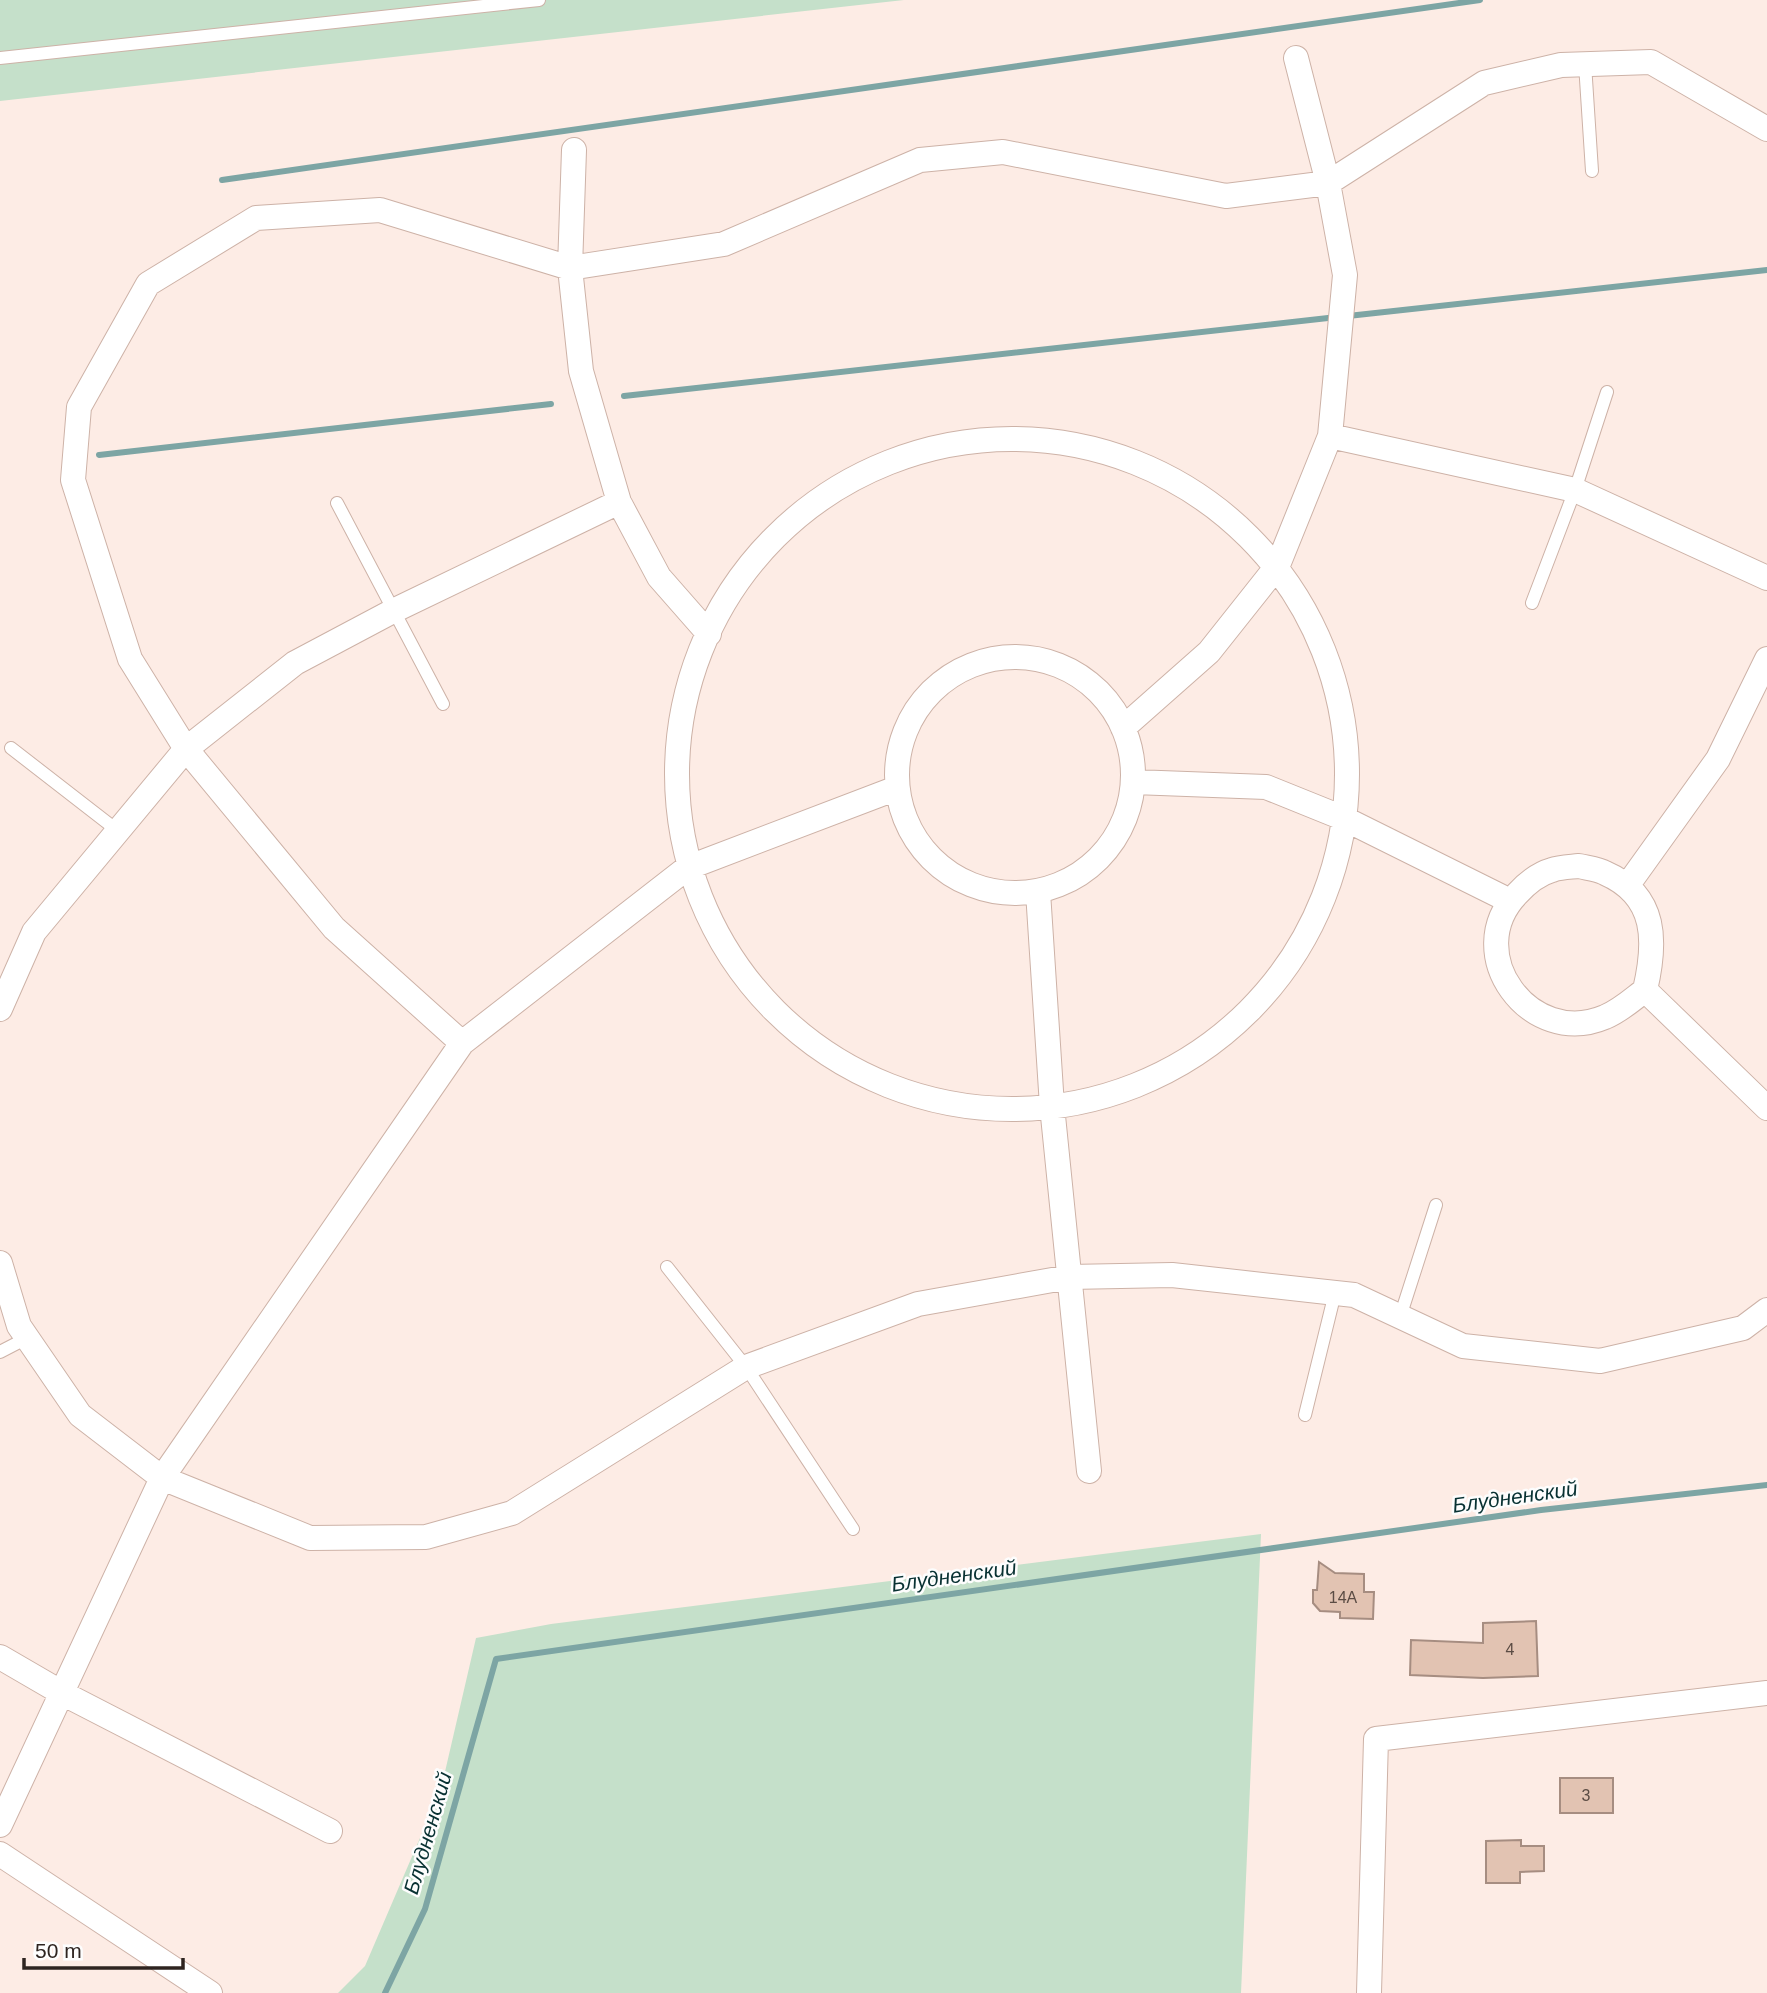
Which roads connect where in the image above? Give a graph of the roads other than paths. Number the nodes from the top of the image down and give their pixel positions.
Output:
1 (539, 0) edge
2 (487, 3) edge
3 (0, 58) edge
4 (1296, 58) dead end
5 (1585, 64) junction
6 (1767, 129) edge
7 (574, 150) dead end
8 (1592, 171) dead end
9 (1328, 183) junction
10 (570, 268) junction
11 (1607, 392) dead end
12 (1330, 436) junction
13 (1575, 490) junction
14 (619, 502) junction
15 (337, 503) dead end
16 (1278, 565) junction
17 (1767, 578) edge
18 (1532, 603) dead end
19 (393, 611) junction
20 (709, 634) junction
21 (1767, 659) edge
22 (443, 705) dead end
23 (1123, 728) junction
24 (11, 748) dead end
25 (186, 749) junction
26 (1134, 782) junction
27 (897, 788) junction
28 (1343, 817) junction
29 (118, 831) junction
30 (687, 868) junction
31 (1627, 886) junction
32 (1038, 891) junction
33 (1510, 901) junction
34 (1645, 990) junction
35 (0, 1009) edge
36 (462, 1043) junction
37 (1052, 1106) junction
38 (1767, 1108) edge
39 (1436, 1205) dead end
40 (0, 1263) edge
41 (667, 1267) dead end
42 (1069, 1278) junction
43 (1335, 1293) junction
44 (1767, 1310) edge
45 (1400, 1317) junction
46 (27, 1338) junction
47 (0, 1352) edge
48 (746, 1367) junction
49 (1305, 1415) dead end
50 (1088, 1471) dead end
51 (162, 1478) junction
52 (853, 1529) dead end
53 (0, 1657) edge
54 (62, 1693) junction
55 (1767, 1693) edge
56 (0, 1825) edge
57 (330, 1831) dead end
58 (0, 1854) edge
59 (210, 1993) edge
60 (1369, 1993) edge

1 - 2 lane
2 - 3 lane
4 - 9 street
5 - 6 street
5 - 8 lane
5 - 9 street
7 - 10 street
9 - 10 street
9 - 12 street
10 - 14 street
10 - 25 street
11 - 13 lane
12 - 13 street
12 - 16 street
13 - 17 street
13 - 18 lane
14 - 19 street
14 - 20 street
15 - 19 lane
16 - 20 street
16 - 23 street
16 - 28 street
19 - 22 lane
19 - 25 street
20 - 30 street
21 - 31 street
23 - 26 street
23 - 27 street
24 - 29 lane
25 - 29 street
25 - 36 street
26 - 28 street
26 - 32 street
27 - 30 street
27 - 32 street
28 - 33 street
28 - 37 street
29 - 35 street
30 - 36 street
30 - 37 street
31 - 33 street
31 - 34 street
32 - 37 street
33 - 34 street
34 - 38 street
36 - 51 street
37 - 42 street
39 - 45 lane
40 - 46 street
41 - 48 lane
42 - 43 street
42 - 48 street
42 - 50 street
43 - 45 street
43 - 49 lane
44 - 45 street
46 - 47 lane
46 - 51 street
48 - 51 street
48 - 52 lane
51 - 54 street
53 - 54 street
54 - 56 street
54 - 57 street
55 - 60 street
58 - 59 street

